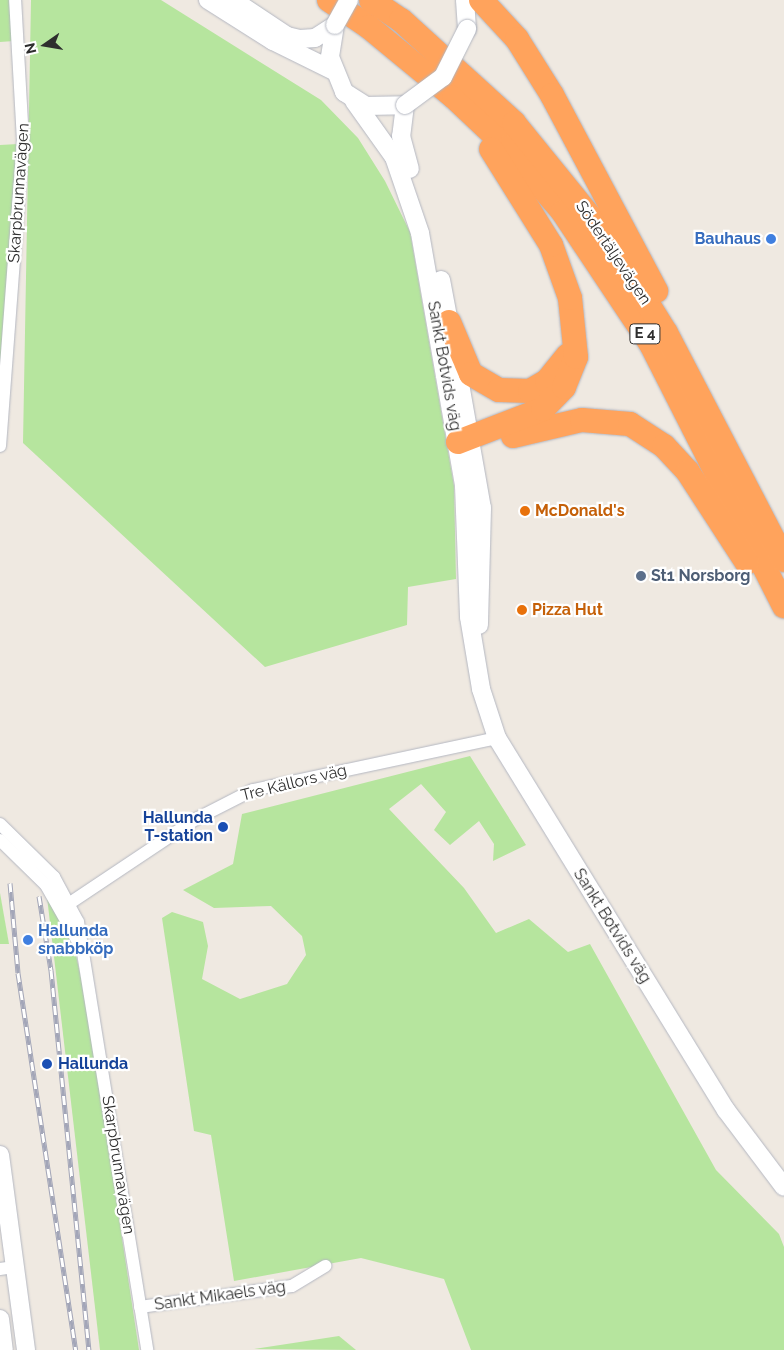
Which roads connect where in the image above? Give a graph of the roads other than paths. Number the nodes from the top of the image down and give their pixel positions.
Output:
1 (15, 0) edge
2 (208, 0) edge
3 (234, 0) edge
4 (329, 0) edge
5 (349, 0) edge
6 (371, 0) edge
7 (470, 10) edge
8 (329, 36) junction
9 (332, 70) junction
10 (454, 97) junction
11 (354, 101) junction
12 (405, 105) junction
13 (449, 322) junction
14 (577, 335) junction
15 (467, 440) junction
16 (726, 444) junction
17 (0, 446) edge
18 (784, 560) edge
19 (784, 606) edge
20 (784, 620) edge
21 (497, 738) junction
22 (0, 824) edge
23 (0, 840) edge
24 (66, 906) junction
25 (0, 1155) edge
26 (784, 1187) edge
27 (325, 1266) dead end
28 (8, 1268) edge
29 (140, 1307) junction
30 (0, 1319) edge
31 (4, 1350) edge
32 (26, 1350) edge
33 (147, 1350) edge

1 - 17 street, Skarpbrunnavägen
2 - 9 main road
3 - 8 main road
4 - 10 highway, E 4
5 - 8 main road, bridge
6 - 16 highway, Södertäljevägen / E 4
7 - 12 main road, bridge
7 - 16 highway
8 - 9 main road
9 - 11 main road, Sankt Botvids väg
10 - 14 highway
10 - 19 highway, E 4
11 - 12 main road
11 - 15 main road, Sankt Botvids väg
12 - 13 main road, Sankt Botvids väg
13 - 14 highway
13 - 15 main road, Sankt Botvids väg
14 - 15 highway
15 - 20 highway
15 - 21 main road, Sankt Botvids väg
16 - 18 highway, Södertäljevägen / E 4
21 - 24 street, Tre Källors väg
21 - 26 main road, Sankt Botvids väg
22 - 24 street, Skarpbrunnavägen
23 - 24 street, Skarpbrunnavägen
24 - 29 street, Skarpbrunnavägen
25 - 28 main road
27 - 29 street, Sankt Mikaels väg
28 - 32 main road
29 - 33 street, Skarpbrunnavägen
30 - 31 main road

